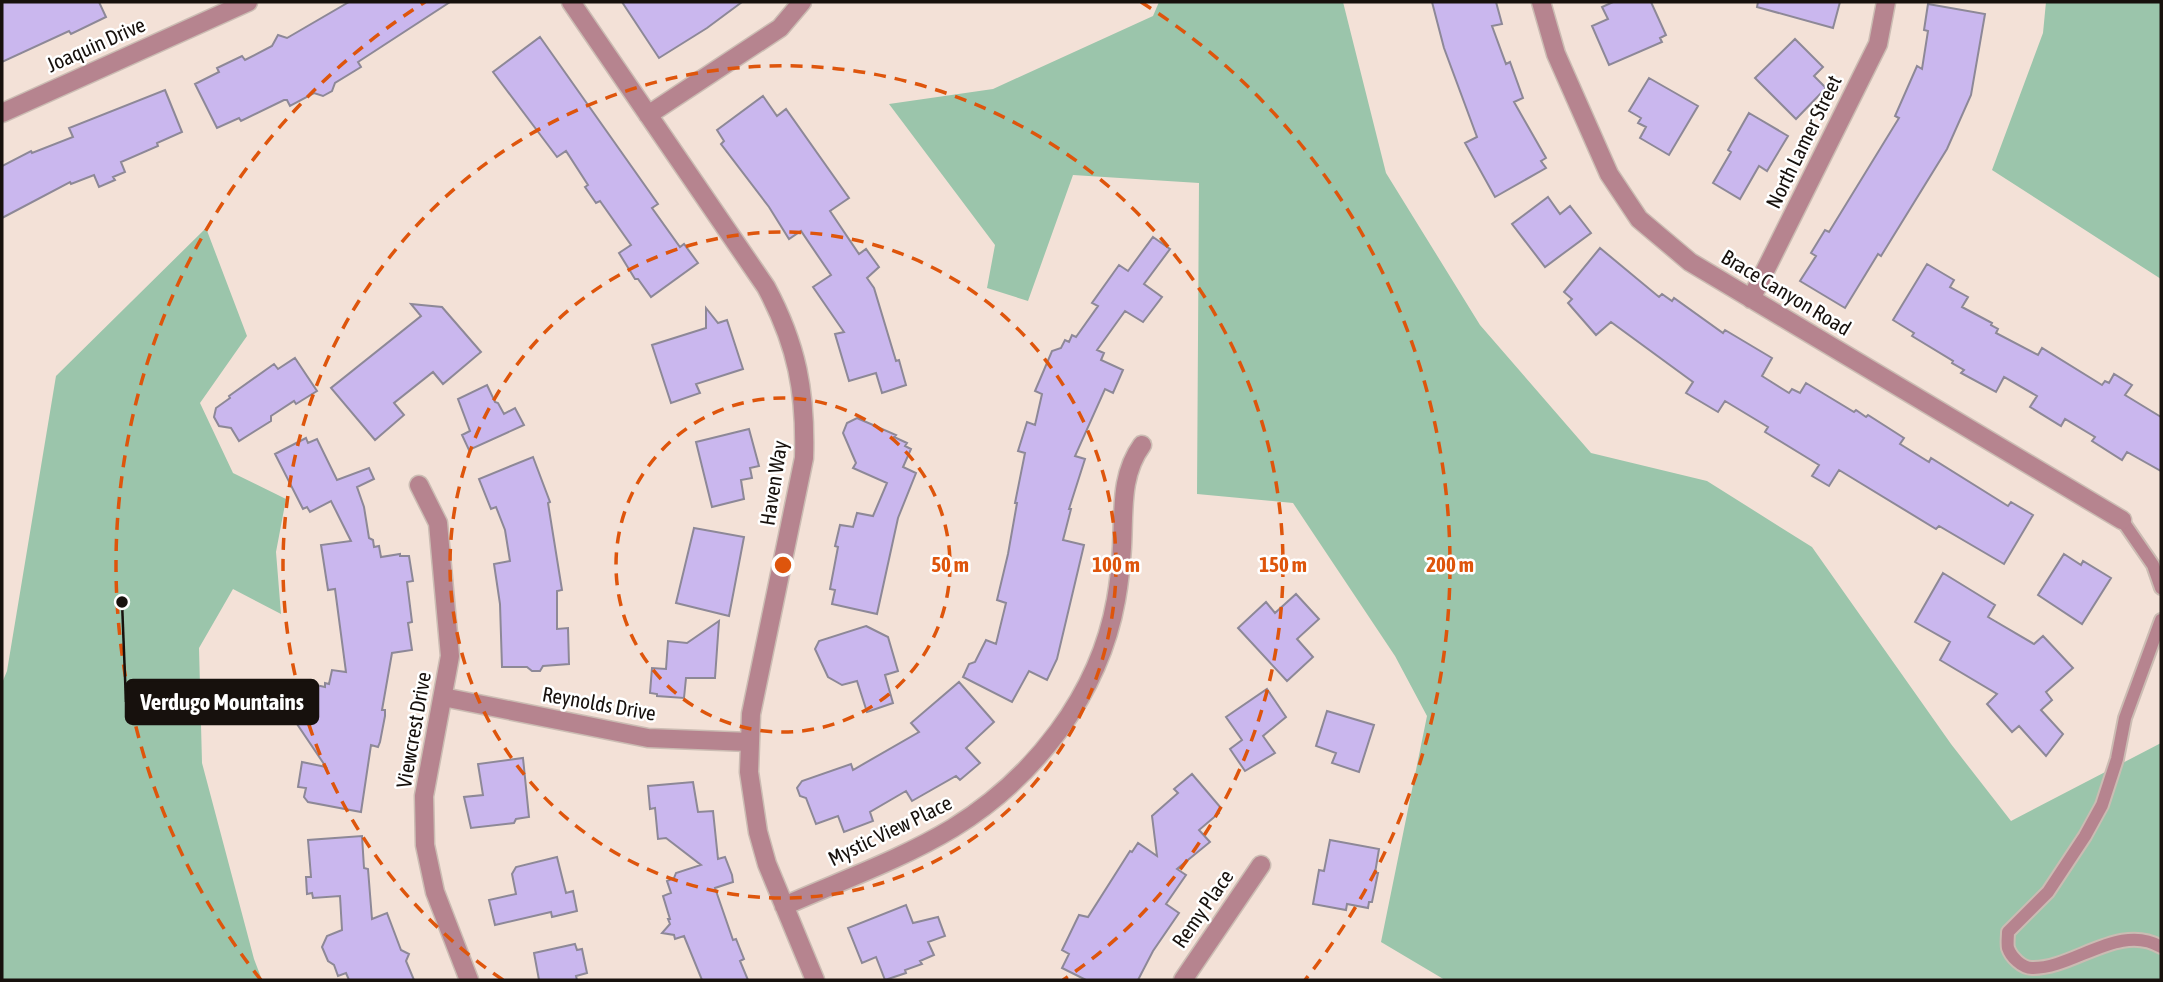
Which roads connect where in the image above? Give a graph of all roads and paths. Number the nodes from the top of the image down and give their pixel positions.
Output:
1 (248, 2) edge
2 (571, 2) edge
3 (802, 2) edge
4 (1541, 2) edge
5 (1885, 2) edge
6 (2, 113) edge
7 (648, 115) junction
8 (1751, 299) junction
9 (1142, 444) dead end
10 (419, 485) dead end
11 (2122, 520) joint
12 (2161, 587) edge
13 (2161, 620) edge
14 (443, 697) junction
15 (749, 742) junction
16 (1261, 865) dead end
17 (784, 906) junction
18 (2161, 947) edge
19 (469, 980) edge
20 (815, 980) edge
21 (1183, 980) edge

1 - 6 street, Joaquin Drive
2 - 7 street, Haven Way
3 - 7 street
4 - 8 street, Brace Canyon Road
5 - 8 street, North Lamer Street
7 - 15 street, Haven Way
8 - 11 street, Brace Canyon Road
9 - 17 street, Mystic View Place
10 - 14 street, Viewcrest Drive
11 - 12 lane
13 - 18 lane
14 - 15 street, Reynolds Drive
14 - 19 street, Viewcrest Drive
15 - 17 street, Haven Way
16 - 21 street, Remy Place
17 - 20 street, Haven Way

